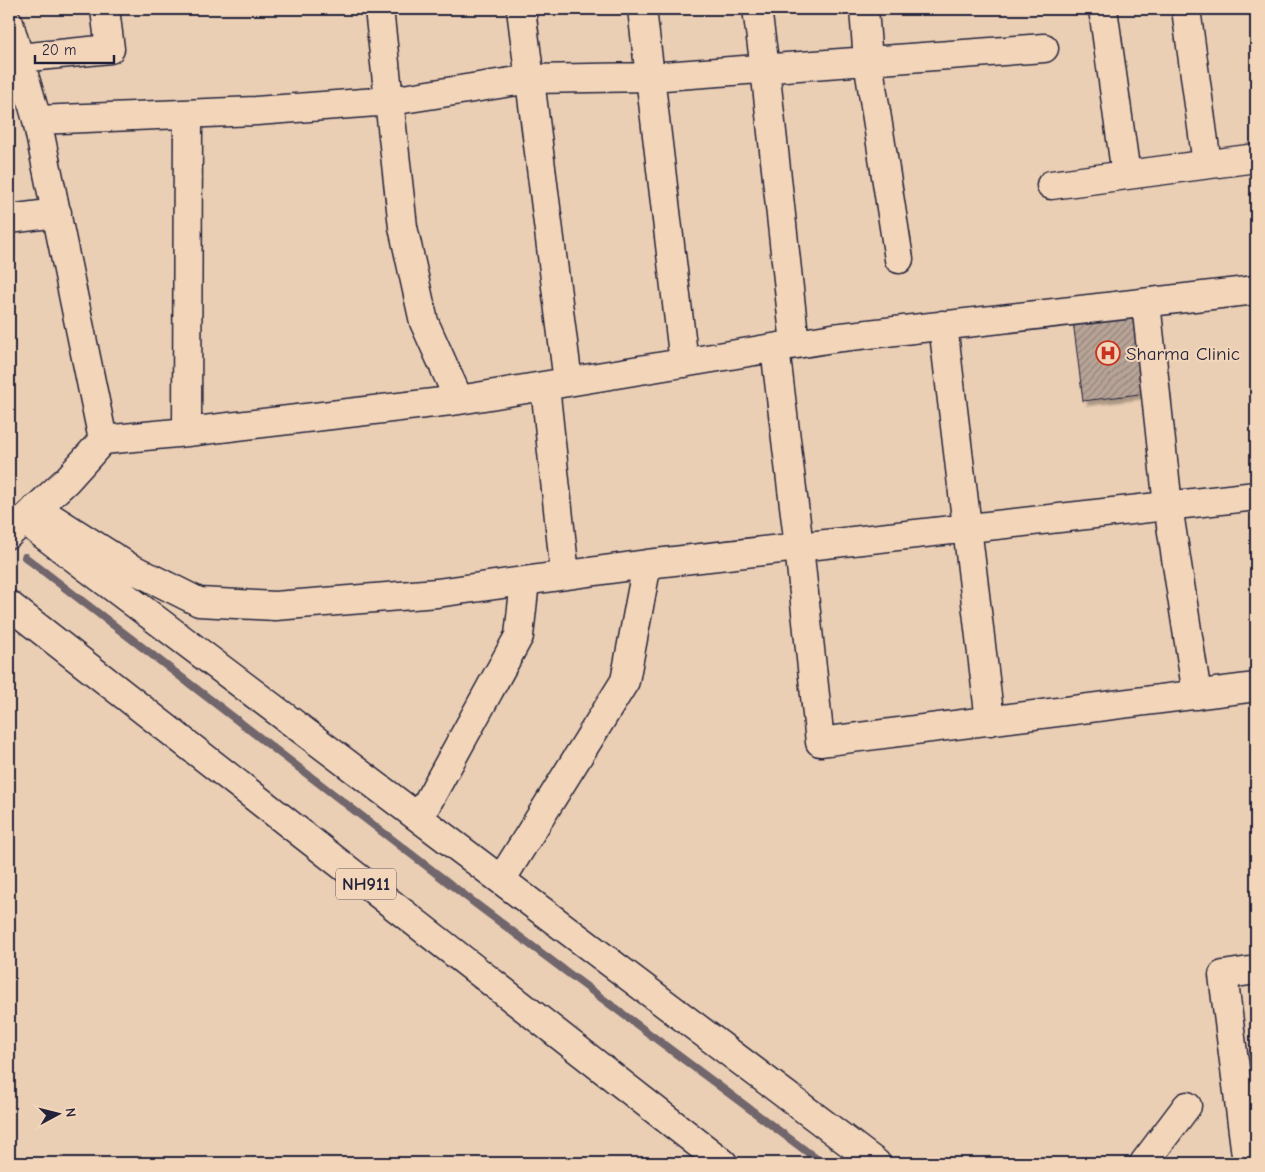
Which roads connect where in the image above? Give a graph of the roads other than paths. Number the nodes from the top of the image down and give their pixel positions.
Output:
1 (105, 9) edge
2 (379, 9) edge
3 (521, 9) edge
4 (642, 9) edge
5 (757, 9) edge
6 (864, 9) edge
7 (1103, 9) edge
8 (1186, 9) edge
9 (9, 23) edge
10 (1044, 48) dead end
11 (19, 58) junction
12 (868, 61) junction
13 (765, 68) junction
14 (650, 78) junction
15 (530, 79) junction
16 (390, 101) junction
17 (188, 114) junction
18 (37, 120) junction
19 (1256, 158) edge
20 (1207, 164) junction
21 (1126, 175) junction
22 (1051, 185) dead end
23 (57, 213) junction
24 (9, 219) edge
25 (899, 259) dead end
26 (1256, 290) edge
27 (1146, 302) junction
28 (943, 326) junction
29 (785, 346) junction
30 (684, 363) junction
31 (557, 384) junction
32 (459, 400) junction
33 (187, 432) junction
34 (103, 440) junction
35 (1256, 496) edge
36 (1168, 506) junction
37 (23, 520) edge
38 (967, 529) junction
39 (799, 547) junction
40 (646, 564) junction
41 (564, 575) junction
42 (525, 580) junction
43 (9, 604) edge
44 (1256, 687) edge
45 (1196, 695) junction
46 (990, 722) junction
47 (419, 818) junction
48 (501, 880) junction
49 (1256, 970) edge
50 (1187, 1106) dead end
51 (1249, 1130) edge
52 (723, 1163) edge
53 (876, 1163) edge
54 (1144, 1163) edge
55 (1247, 1163) edge

1 - 11 main road
2 - 16 main road
3 - 15 main road
4 - 14 main road
5 - 13 main road
6 - 12 main road
7 - 21 main road
8 - 20 main road
9 - 11 main road
10 - 12 main road
11 - 18 main road
12 - 13 main road
12 - 25 main road
13 - 14 main road
13 - 29 main road
14 - 15 main road
14 - 30 main road
15 - 16 main road
15 - 31 main road
16 - 17 main road
16 - 32 main road
17 - 18 main road
17 - 33 main road
18 - 23 main road
19 - 20 main road
20 - 21 main road
21 - 22 main road
23 - 24 main road
23 - 34 main road
26 - 27 main road
27 - 28 main road
27 - 36 main road
28 - 29 main road
28 - 38 main road
29 - 30 main road
29 - 39 main road
30 - 31 main road
31 - 32 main road
31 - 41 main road
32 - 33 main road
33 - 34 main road
34 - 37 main road
35 - 36 main road
36 - 38 main road
36 - 45 main road
37 - 42 main road
37 - 47 main road
38 - 39 main road
38 - 46 main road
39 - 40 main road
39 - 46 main road
40 - 41 main road
40 - 48 main road
41 - 42 main road
42 - 47 main road
43 - 52 main road, NH911
44 - 45 main road
45 - 46 main road
47 - 48 main road
48 - 53 main road
49 - 51 main road
50 - 54 main road
51 - 55 main road

